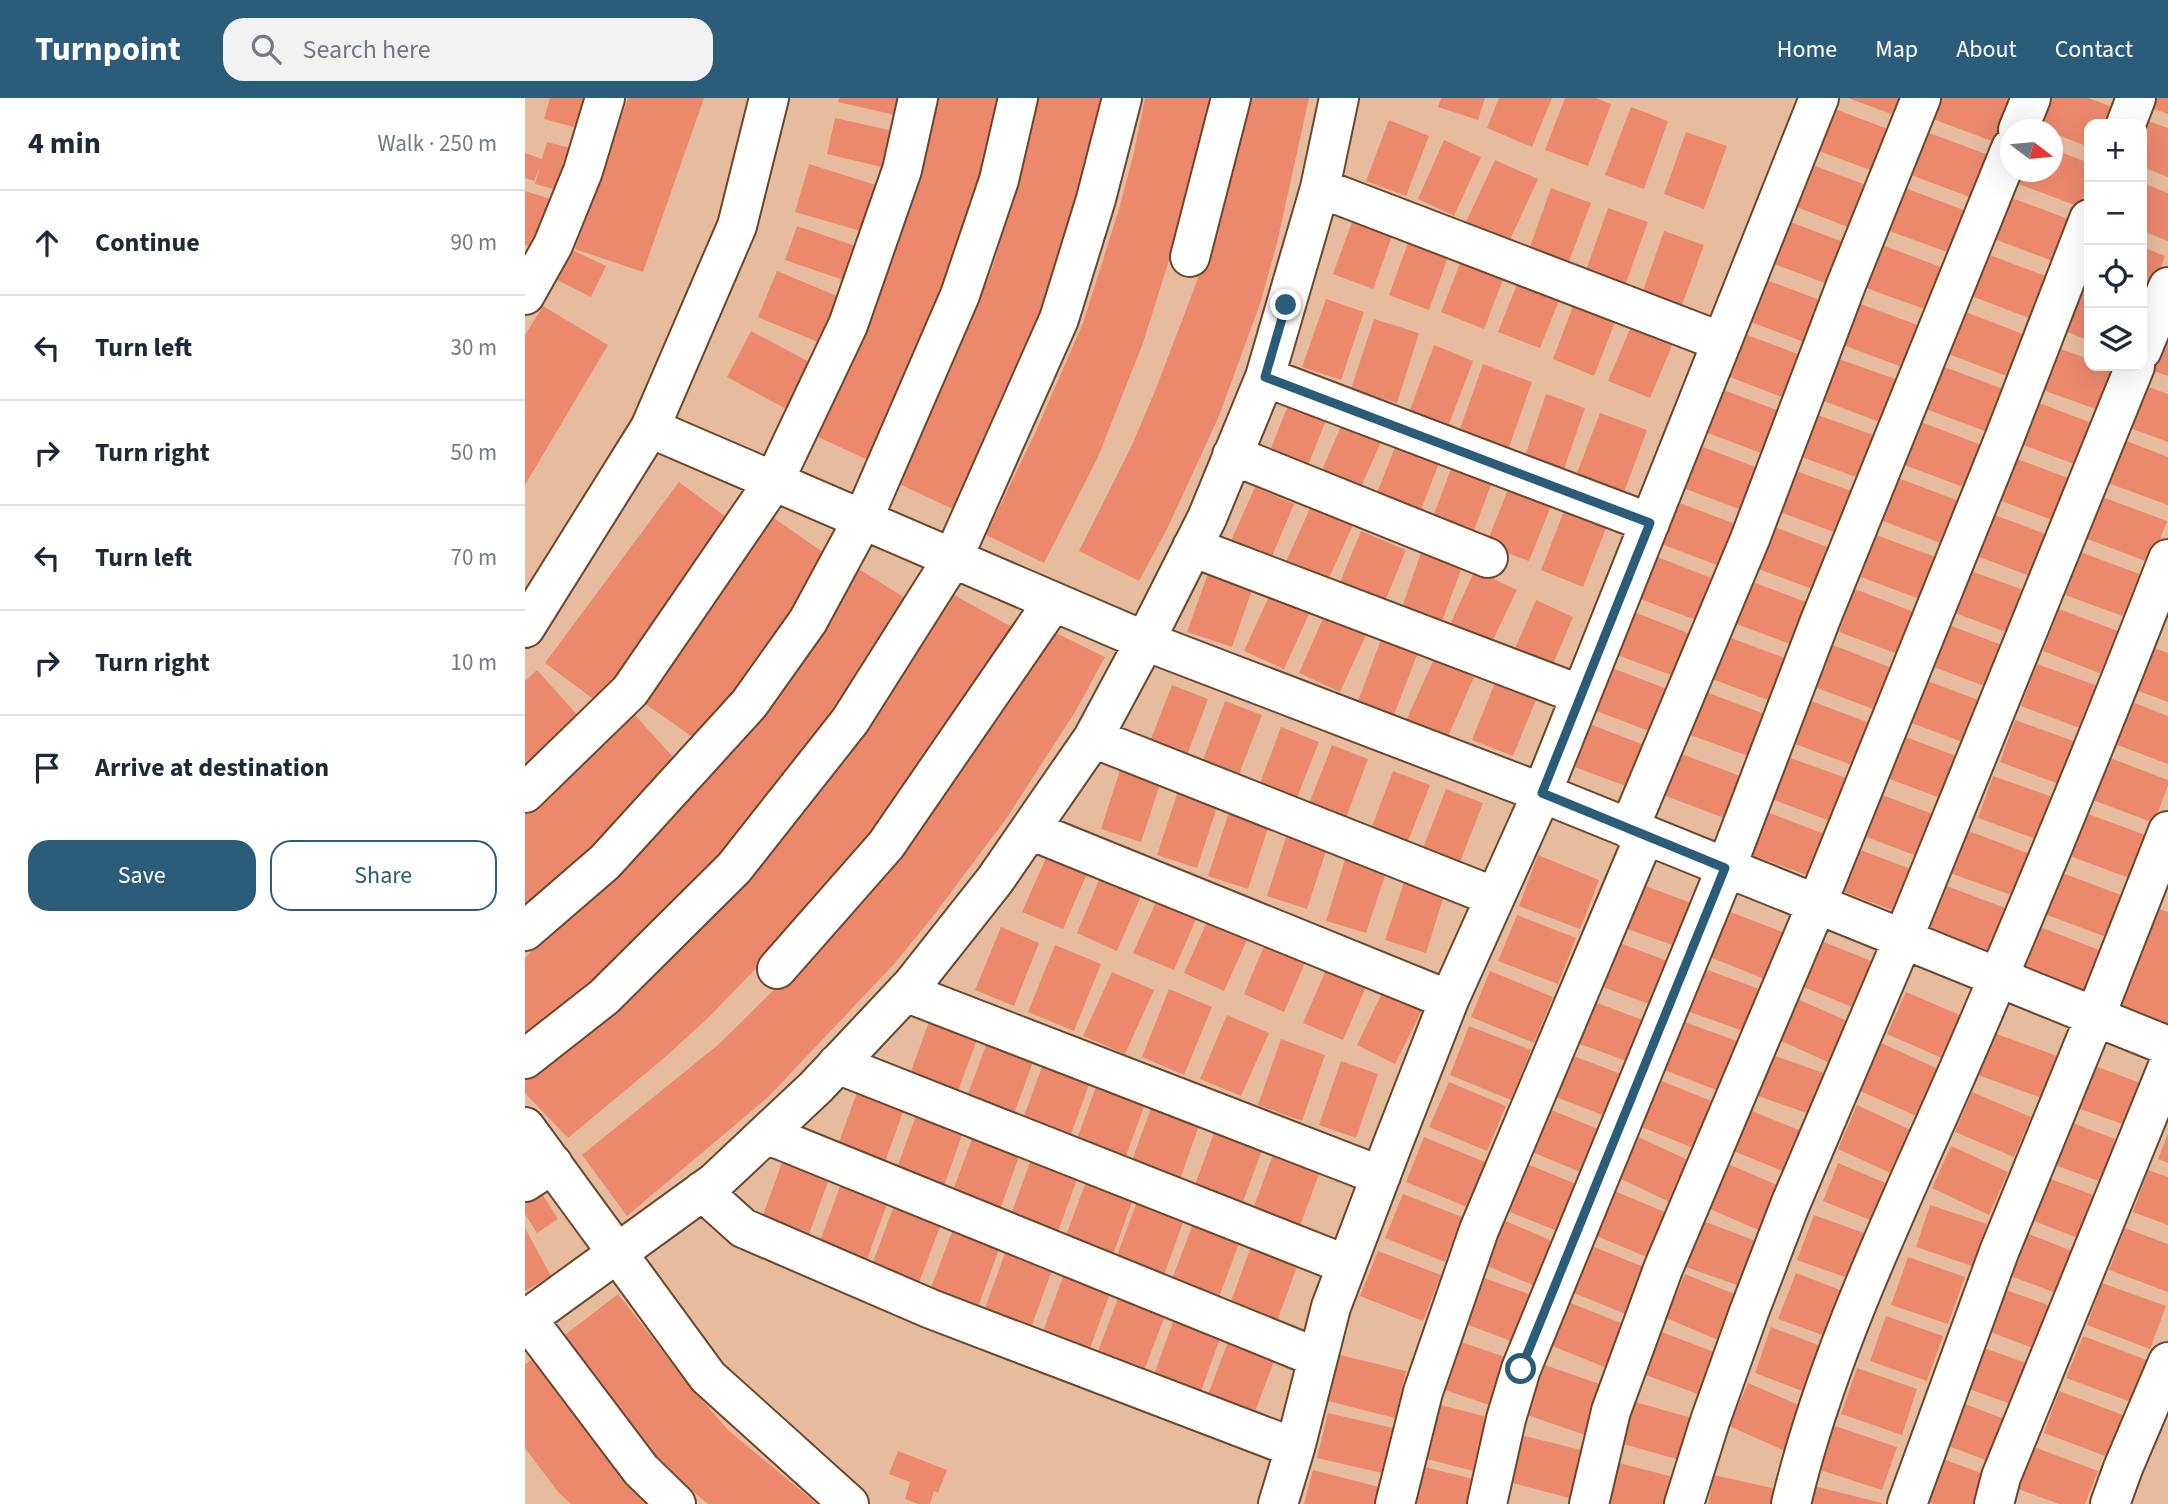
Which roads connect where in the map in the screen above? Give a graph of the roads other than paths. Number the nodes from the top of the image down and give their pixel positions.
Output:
1 (605, 98) edge
2 (769, 98) edge
3 (918, 98) edge
4 (1018, 98) edge
5 (1122, 98) edge
6 (1231, 98) edge
7 (1339, 98) edge
8 (1819, 98) edge
9 (1921, 98) edge
10 (2031, 98) edge
11 (2136, 98) edge
12 (2022, 119) edge
13 (2128, 119) edge
14 (2000, 175) edge
15 (1319, 188) junction
16 (2084, 232) edge
17 (1190, 257) dead end
18 (2168, 287) edge
19 (525, 295) edge
20 (2147, 338) edge
21 (1722, 342) junction
22 (2133, 371) edge
23 (1265, 377) junction
24 (650, 428) junction
25 (1233, 455) junction
26 (774, 481) junction
27 (863, 519) junction
28 (1650, 523) junction
29 (1192, 547) junction
30 (953, 558) junction
31 (1488, 558) dead end
32 (2168, 559) edge
33 (1052, 602) junction
34 (525, 628) edge
35 (1145, 641) junction
36 (1581, 695) junction
37 (1093, 738) junction
38 (525, 793) edge
39 (1542, 793) junction
40 (1030, 830) junction
41 (2168, 831) edge
42 (1637, 832) junction
43 (1725, 868) junction
44 (1495, 897) junction
45 (1816, 906) junction
46 (525, 932) edge
47 (1903, 939) junction
48 (777, 969) dead end
49 (1998, 978) junction
50 (905, 992) junction
51 (1449, 1000) junction
52 (2095, 1017) junction
53 (2168, 1046) edge
54 (525, 1059) edge
55 (837, 1065) junction
56 (2168, 1066) edge
57 (525, 1127) edge
58 (765, 1134) junction
59 (539, 1173) edge
60 (1381, 1176) junction
61 (702, 1191) junction
62 (618, 1252) junction
63 (1347, 1265) junction
64 (526, 1319) edge
65 (1318, 1358) junction
66 (2168, 1362) edge
67 (1295, 1448) junction
68 (676, 1504) edge
69 (849, 1504) edge
70 (1278, 1504) edge
71 (1395, 1504) edge
72 (1487, 1504) edge
73 (1589, 1504) edge
74 (1684, 1504) edge
75 (1791, 1504) edge
76 (1907, 1504) edge
77 (1994, 1504) edge
78 (2110, 1504) edge

1 - 19 street
2 - 24 street
3 - 26 street
4 - 27 street
5 - 30 street
6 - 17 street
7 - 15 street
8 - 21 street
9 - 42 street
10 - 12 street
11 - 13 street
14 - 43 street
15 - 21 street
15 - 23 street
16 - 45 street
18 - 20 street
21 - 28 street
22 - 47 street
23 - 25 street
23 - 28 street
24 - 26 street
24 - 34 street
25 - 29 street
25 - 31 street
26 - 27 street
26 - 38 street
27 - 30 street
27 - 46 street
28 - 36 street
29 - 35 street
29 - 36 street
30 - 33 street
30 - 54 street
32 - 49 street
33 - 35 street
33 - 48 street
35 - 37 street
35 - 39 street
36 - 39 street
37 - 40 street
37 - 44 street
39 - 42 street
39 - 44 street
40 - 50 street
40 - 51 street
41 - 52 street
42 - 43 street
42 - 71 street
43 - 45 street
43 - 72 street
44 - 51 street
45 - 47 street
45 - 73 street
47 - 49 street
47 - 74 street
49 - 52 street
49 - 75 street
50 - 55 street
50 - 60 street
51 - 60 street
52 - 53 street
52 - 76 street
55 - 58 street
55 - 63 street
56 - 77 street
57 - 59 street
58 - 61 street
58 - 65 street
59 - 62 street
60 - 63 street
61 - 62 street
61 - 67 street
62 - 64 street
62 - 69 street
63 - 65 street
64 - 68 street
65 - 67 street
66 - 78 street
67 - 70 street

